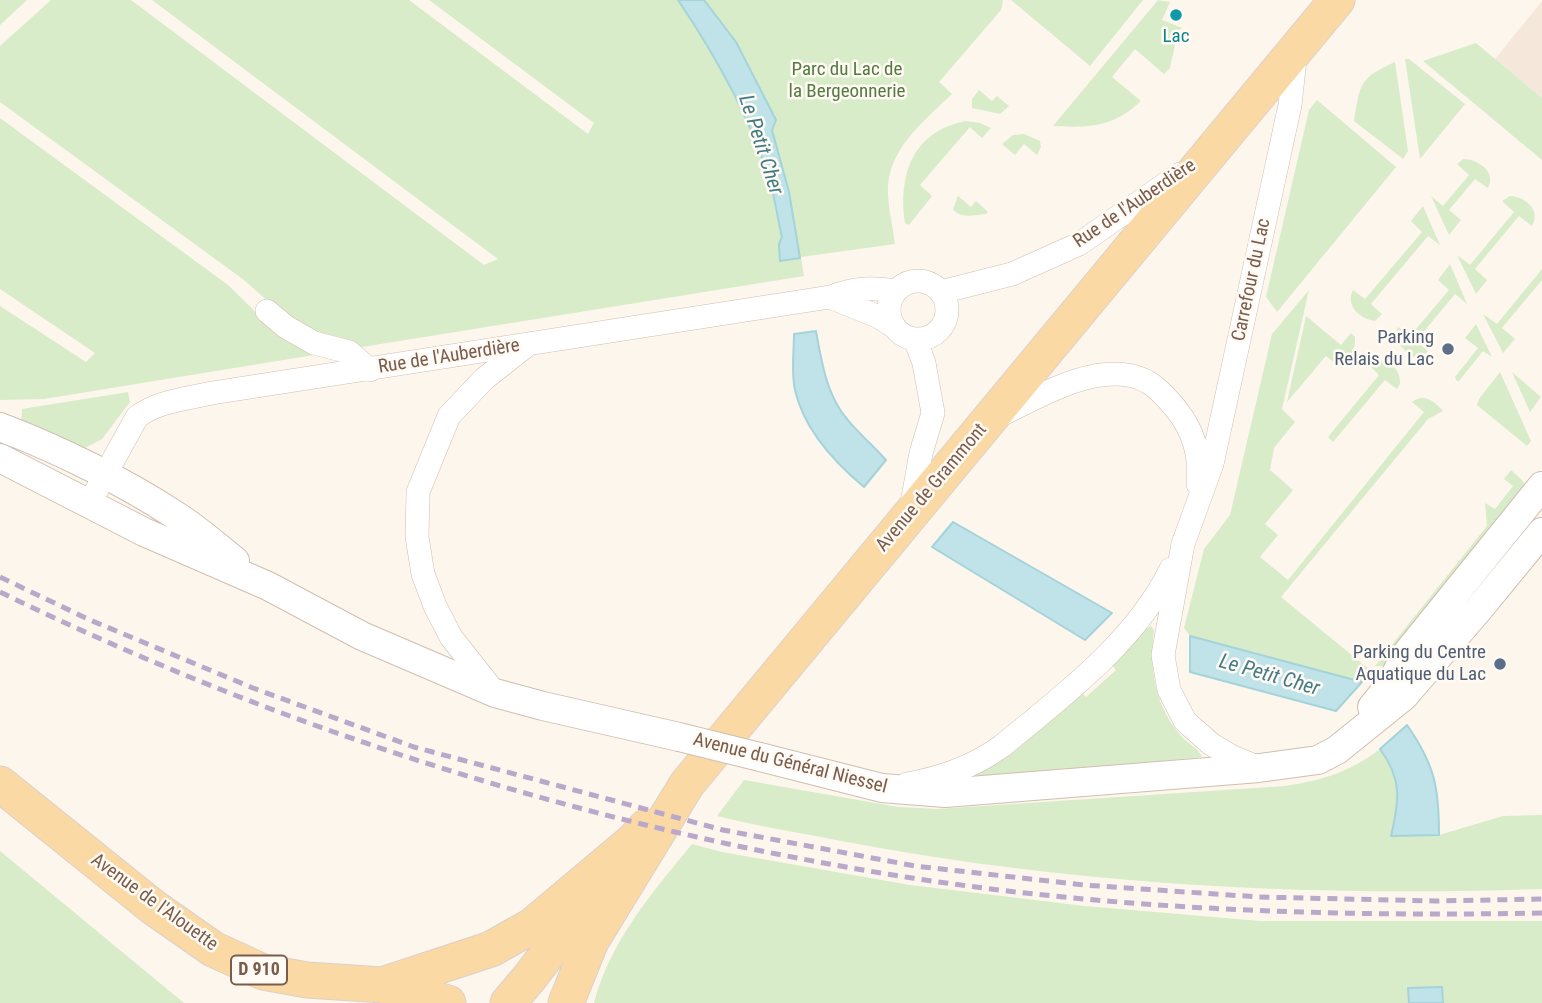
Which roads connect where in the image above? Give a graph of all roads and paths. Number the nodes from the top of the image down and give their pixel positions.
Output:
1 (1336, 0) edge
2 (1296, 49) junction
3 (1209, 154) junction
4 (895, 291) junction
5 (941, 292) junction
6 (830, 297) junction
7 (267, 311) dead end
8 (893, 326) junction
9 (915, 339) junction
10 (528, 344) junction
11 (370, 370) junction
12 (986, 423) junction
13 (0, 427) edge
14 (0, 458) edge
15 (104, 475) junction
16 (1542, 486) edge
17 (89, 504) junction
18 (1195, 508) junction
19 (909, 515) junction
20 (1542, 532) edge
21 (1183, 544) junction
22 (268, 586) junction
23 (495, 693) junction
24 (1337, 750) junction
25 (1259, 768) junction
26 (687, 783) junction
27 (0, 784) edge
28 (882, 788) junction
29 (0, 819) edge
30 (55, 828) junction
31 (632, 842) junction
32 (382, 985) junction
33 (449, 1003) edge
34 (508, 1003) edge
35 (566, 1003) edge

1 - 2 main road, Avenue de Grammont
2 - 3 main road, Avenue de Grammont
2 - 18 street, Carrefour du Lac
3 - 5 street, Rue de l'Auberdière
3 - 12 main road, Avenue de Grammont
4 - 5 street
4 - 6 street, Rue de l'Auberdière
4 - 8 street
5 - 9 street
6 - 8 street
6 - 10 street, Rue de l'Auberdière
7 - 11 street
8 - 9 street
9 - 19 street
10 - 11 street, Rue de l'Auberdière
10 - 23 street
11 - 15 street, Rue de l'Auberdière
12 - 18 street, Carrefour du Lac
12 - 19 main road, Avenue de Grammont
13 - 15 street
14 - 17 street
15 - 17 street, Rue de l'Auberdière
15 - 22 street, Avenue du Général Niessel
16 - 24 street
17 - 22 street, Avenue du Général Niessel
18 - 21 street, Carrefour du Lac
19 - 26 main road, Avenue de Grammont
20 - 24 street, Avenue du Général Niessel
21 - 25 street, Carrefour du Lac
21 - 28 street, Carrefour du Lac
22 - 23 street, Avenue du Général Niessel
23 - 28 street, Avenue du Général Niessel, bridge
24 - 25 street, Avenue du Général Niessel
25 - 28 street, Avenue du Général Niessel
26 - 31 main road
26 - 35 main road, Avenue de Grammont
27 - 30 main road, Avenue de l'Alouette / D 910
29 - 30 main road, Avenue de l'Alouette / D 910
30 - 32 main road, Avenue de l'Alouette / D 910
31 - 32 main road
31 - 34 main road
32 - 33 main road, D 910

